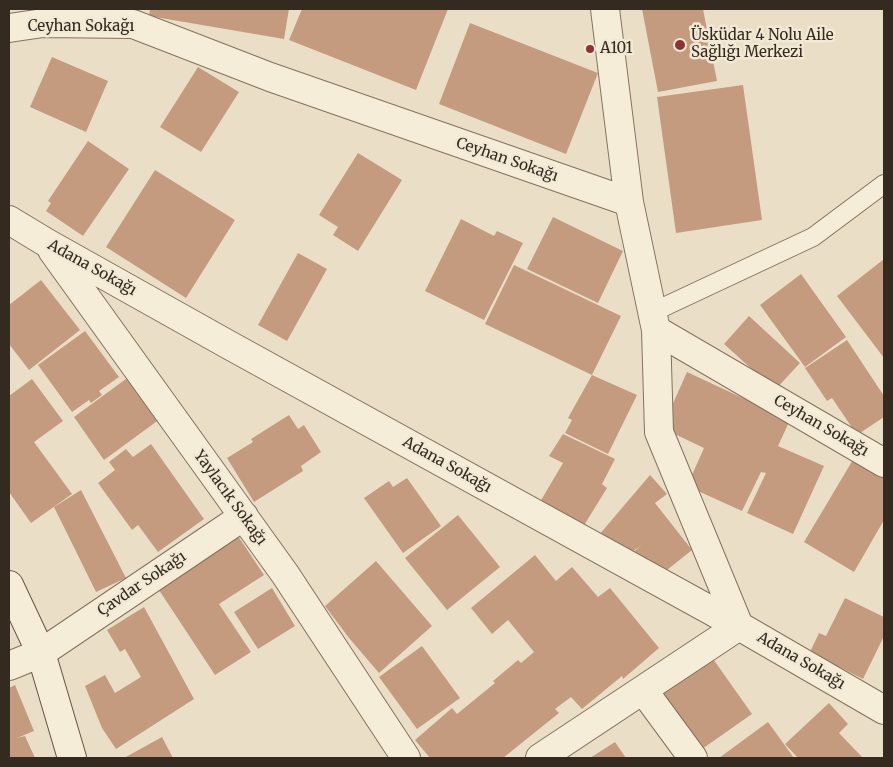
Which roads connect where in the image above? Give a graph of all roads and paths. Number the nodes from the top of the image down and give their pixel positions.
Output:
1 (605, 9) edge
2 (133, 16) edge
3 (9, 28) edge
4 (884, 184) edge
5 (629, 202) junction
6 (9, 220) edge
7 (47, 243) junction
8 (654, 321) junction
9 (884, 463) edge
10 (244, 516) junction
11 (9, 585) edge
12 (740, 626) junction
13 (41, 653) junction
14 (9, 666) edge
15 (643, 690) junction
16 (884, 710) edge
17 (72, 758) edge
18 (406, 758) edge
19 (540, 758) edge
20 (693, 758) edge

1 - 5 street
2 - 3 street, Ceyhan Sokağı
2 - 5 street, Ceyhan Sokağı
4 - 8 lane
5 - 8 street
6 - 7 street, Adana Sokağı
7 - 10 street, Yaylacık Sokağı
7 - 12 street, Adana Sokağı
8 - 9 street, Ceyhan Sokağı
8 - 12 street
10 - 13 street, Çavdar Sokağı
10 - 18 street, Yaylacık Sokağı
11 - 13 street
12 - 15 street
12 - 16 street, Adana Sokağı
13 - 14 street, Çavdar Sokağı
13 - 17 street
15 - 19 street
15 - 20 street

